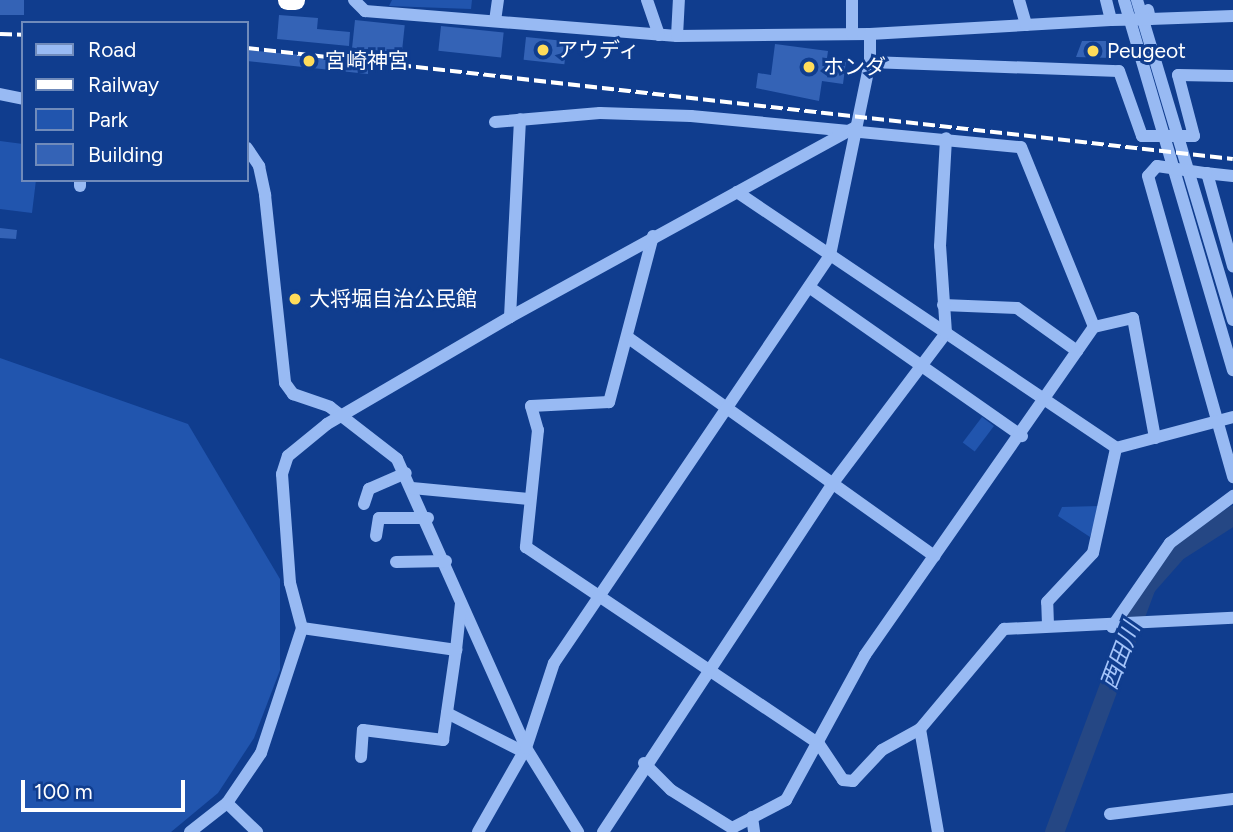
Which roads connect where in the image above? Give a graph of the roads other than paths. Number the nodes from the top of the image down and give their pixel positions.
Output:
1 (287, 0) edge
2 (295, 0) edge
3 (354, 0) edge
4 (498, 0) edge
5 (647, 0) edge
6 (679, 0) edge
7 (852, 0) edge
8 (1019, 0) edge
9 (1106, 0) edge
10 (1124, 0) edge
11 (1137, 0) edge
12 (1144, 0) edge
13 (1233, 16) edge
14 (1150, 19) junction
15 (1111, 20) junction
16 (495, 21) junction
17 (1026, 25) junction
18 (852, 34) junction
19 (870, 34) junction
20 (659, 35) junction
21 (677, 36) junction
22 (870, 62) junction
23 (1233, 76) edge
24 (0, 94) edge
25 (21, 99) edge
26 (520, 120) junction
27 (495, 122) dead end
28 (854, 128) junction
29 (946, 138) junction
30 (248, 150) edge
31 (1206, 173) junction
32 (1233, 176) edge
33 (737, 192) junction
34 (653, 236) junction
35 (831, 255) junction
36 (1233, 266) edge
37 (809, 287) junction
38 (943, 305) junction
39 (510, 317) junction
40 (1233, 320) edge
41 (1094, 327) junction
42 (946, 333) junction
43 (630, 339) junction
44 (1077, 351) junction
45 (921, 366) junction
46 (1233, 370) edge
47 (1046, 400) junction
48 (727, 410) junction
49 (342, 415) junction
50 (1233, 417) edge
51 (1219, 421) junction
52 (1022, 436) junction
53 (1155, 438) junction
54 (1115, 448) junction
55 (406, 472) junction
56 (1233, 477) edge
57 (833, 482) junction
58 (412, 488) junction
59 (1233, 496) edge
60 (528, 499) junction
61 (364, 504) dead end
62 (428, 519) junction
63 (376, 536) dead end
64 (934, 556) junction
65 (446, 561) junction
66 (396, 562) dead end
67 (601, 595) junction
68 (461, 603) junction
69 (1233, 618) edge
70 (1048, 625) junction
71 (1116, 627) junction
72 (302, 628) junction
73 (456, 650) junction
74 (707, 667) junction
75 (447, 713) junction
76 (920, 729) junction
77 (819, 744) junction
78 (525, 750) junction
79 (361, 757) dead end
80 (644, 763) junction
81 (1233, 799) edge
82 (227, 803) junction
83 (1110, 814) dead end
84 (752, 817) junction
85 (190, 832) edge
86 (257, 832) edge
87 (478, 832) edge
88 (578, 832) edge
89 (603, 832) edge
90 (754, 832) edge
91 (939, 832) edge

1 - 2 highway
3 - 16 street
4 - 16 street
5 - 20 street
6 - 21 street
7 - 18 street
8 - 17 street
9 - 15 street
10 - 46 street
11 - 40 street
12 - 14 street
13 - 14 street
14 - 15 street, bridge
15 - 17 street
16 - 20 street
17 - 19 street
18 - 19 street
18 - 21 street
19 - 22 street
20 - 21 street
22 - 23 street, bridge
22 - 28 street
24 - 25 street
26 - 27 street
26 - 28 street
26 - 39 street
28 - 29 street
28 - 33 street
28 - 35 street
29 - 38 street
29 - 41 street
30 - 49 street
31 - 32 street
31 - 36 street
31 - 51 street, bridge
33 - 34 street
33 - 35 street
34 - 39 street
34 - 43 street
35 - 37 street
35 - 42 street
37 - 45 street
37 - 48 street
38 - 42 street
38 - 44 street
39 - 49 street
41 - 44 street
41 - 53 street
42 - 45 street
42 - 47 street
43 - 48 street
43 - 60 street
44 - 47 street
45 - 52 street
45 - 57 street
47 - 52 street
47 - 54 street
48 - 57 street
48 - 67 street
49 - 55 street
49 - 72 street
50 - 51 street
51 - 53 street
51 - 56 street
52 - 64 street
53 - 54 street
54 - 70 street
55 - 58 street
55 - 61 street
57 - 64 street
57 - 74 street
58 - 60 street
58 - 62 street
59 - 71 street
60 - 67 street
62 - 63 street
62 - 65 street
64 - 77 street
65 - 66 street
65 - 68 street
67 - 74 street
67 - 78 street
68 - 73 street
68 - 78 street
69 - 71 street
70 - 71 street
70 - 76 street
72 - 73 street
72 - 82 street
73 - 75 street
74 - 77 street
74 - 80 street
75 - 78 street
75 - 79 street
76 - 77 street
76 - 91 street
77 - 84 street
78 - 87 street
78 - 88 street
80 - 84 street
80 - 89 street
81 - 83 street
82 - 85 street
82 - 86 street
84 - 90 street

